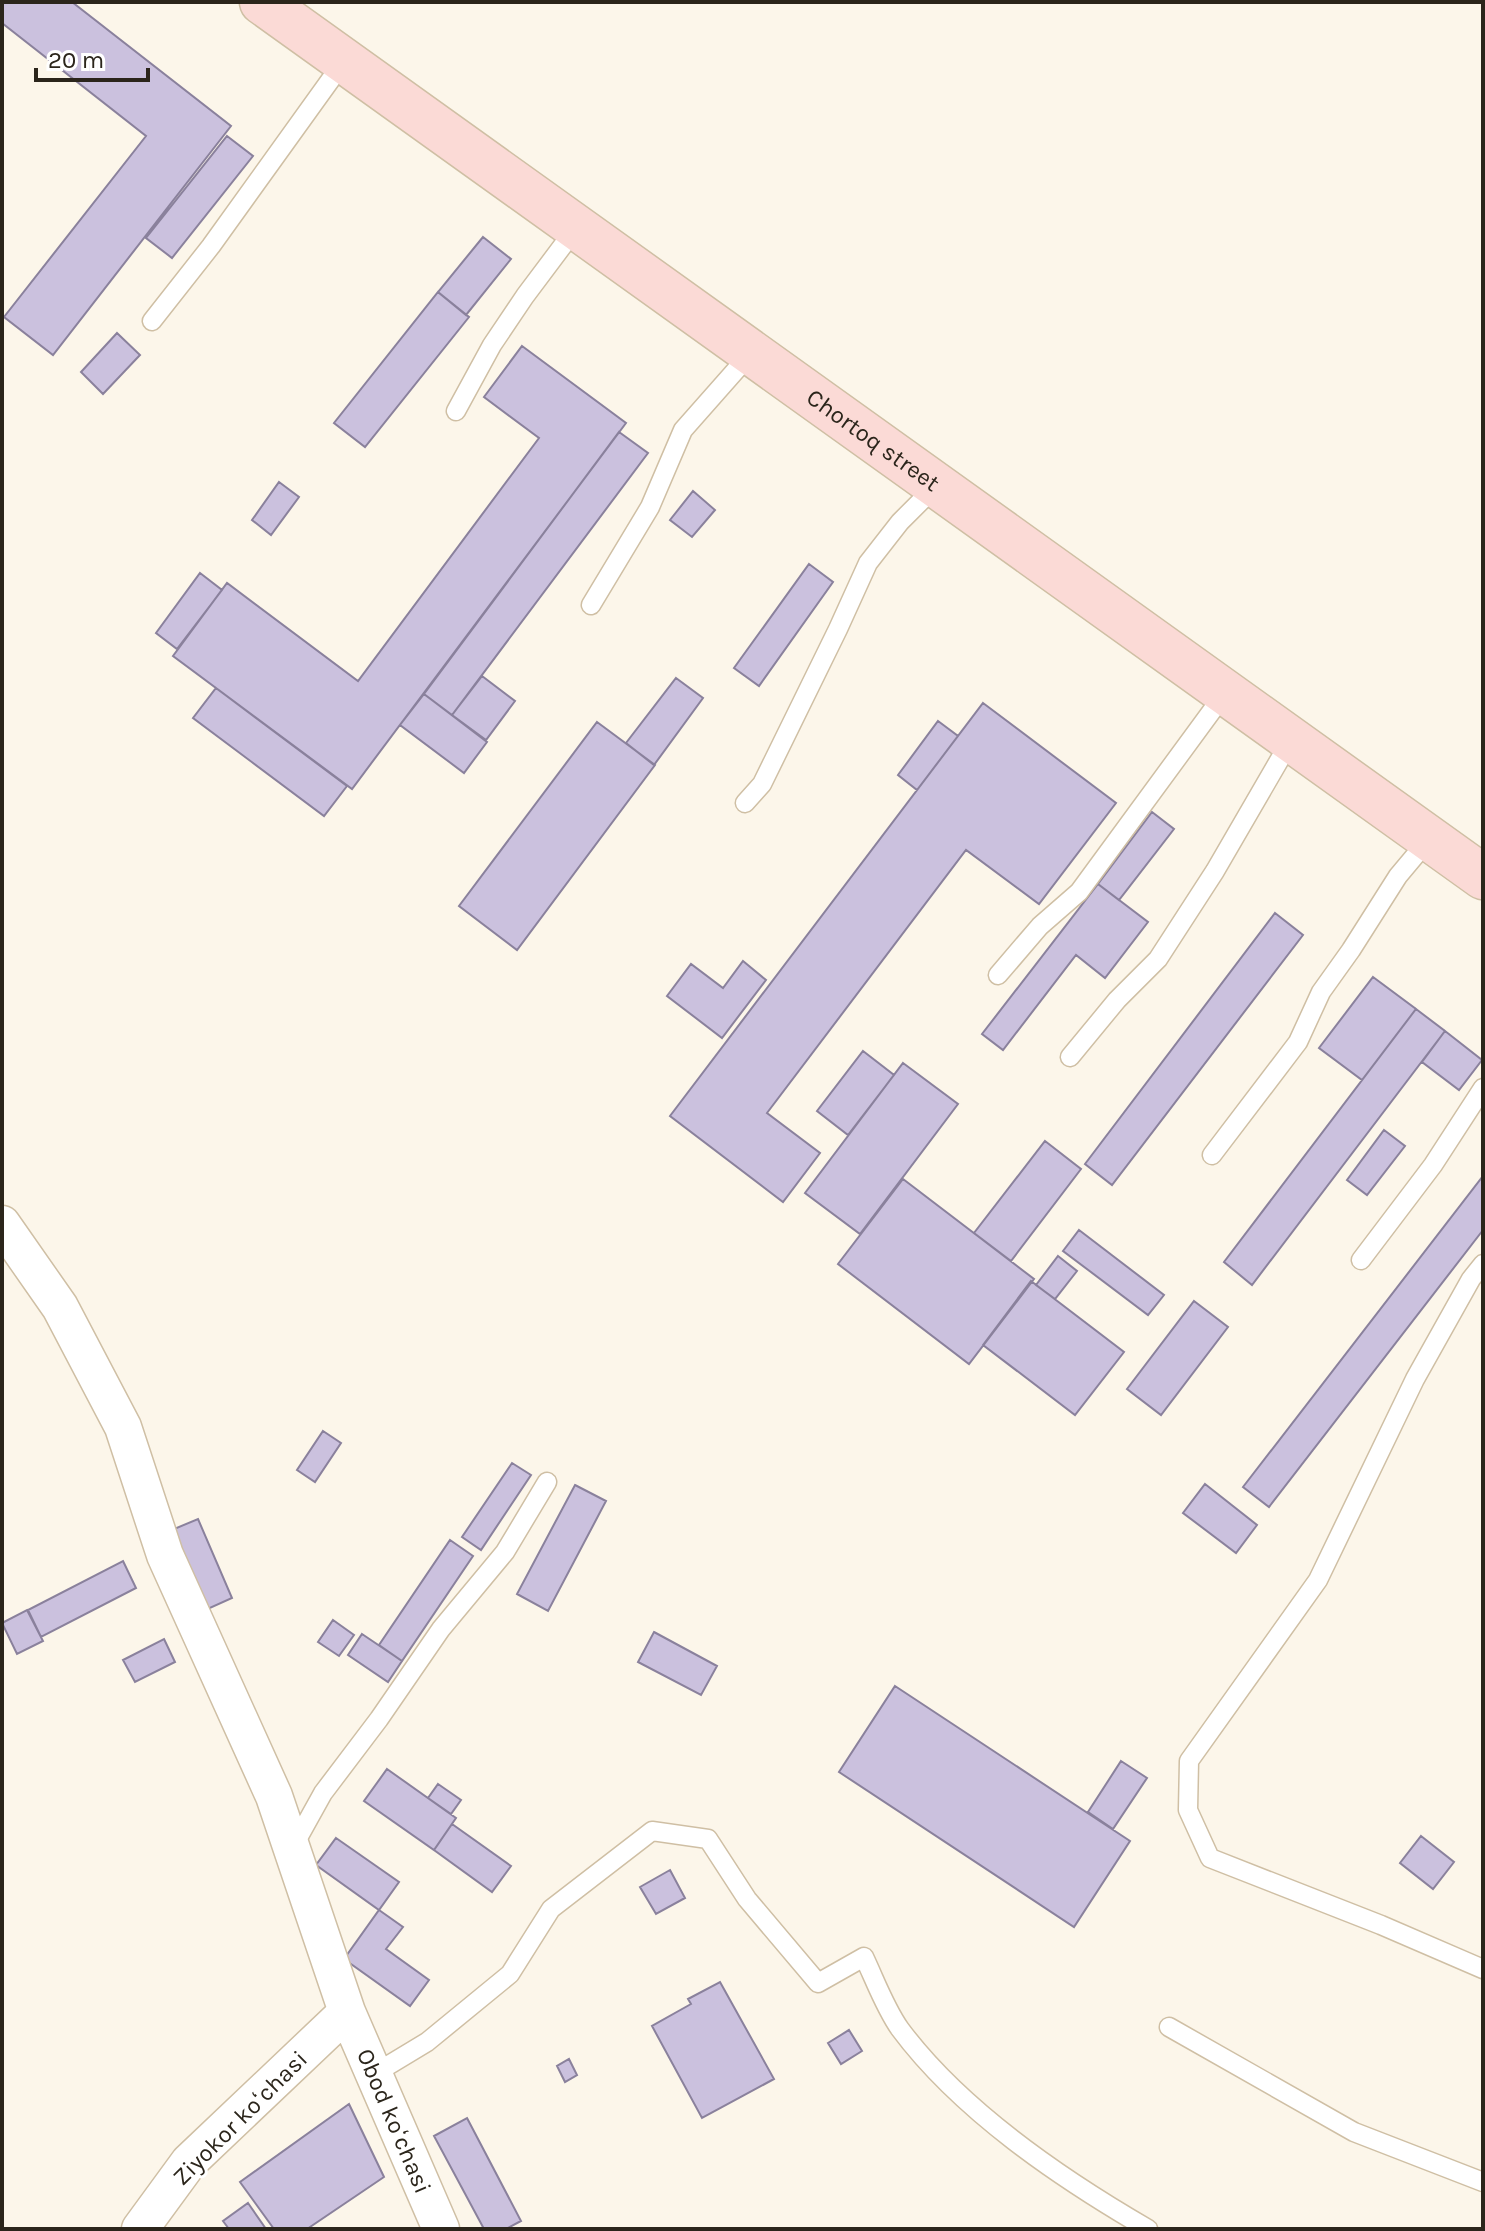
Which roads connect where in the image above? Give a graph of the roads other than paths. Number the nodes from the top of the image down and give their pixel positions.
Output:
1 (262, 2) edge
2 (344, 61) junction
3 (576, 228) junction
4 (152, 321) dead end
5 (751, 353) junction
6 (456, 411) dead end
7 (937, 485) junction
8 (591, 605) dead end
9 (1225, 693) junction
10 (1291, 740) junction
11 (745, 803) dead end
12 (1429, 839) junction
13 (1483, 877) edge
14 (998, 975) dead end
15 (1070, 1057) dead end
16 (1483, 1088) edge
17 (1212, 1155) dead end
18 (2, 1224) edge
19 (1361, 1260) dead end
20 (1483, 1264) edge
21 (547, 1482) dead end
22 (292, 1850) junction
23 (1483, 1969) edge
24 (347, 2012) junction
25 (1169, 2027) dead end
26 (374, 2074) junction
27 (1483, 2182) edge
28 (140, 2229) edge
29 (441, 2229) edge
30 (1148, 2229) edge

1 - 2 main road, Chortoq street
2 - 3 main road, Chortoq street
2 - 4 lane
3 - 5 main road, Chortoq street
3 - 6 lane
5 - 7 main road, Chortoq street
5 - 8 lane
7 - 9 main road, Chortoq street
7 - 11 lane
9 - 10 main road, Chortoq street
9 - 14 lane
10 - 12 main road, Chortoq street
10 - 15 lane
12 - 13 main road, Chortoq street
12 - 17 lane
16 - 19 lane
18 - 22 street, Obod koʻchasi
20 - 23 lane
21 - 22 lane
22 - 24 street, Obod koʻchasi
24 - 26 street, Obod koʻchasi
24 - 28 street, Ziyokor koʻchasi
25 - 27 lane
26 - 29 street, Obod koʻchasi
26 - 30 lane

